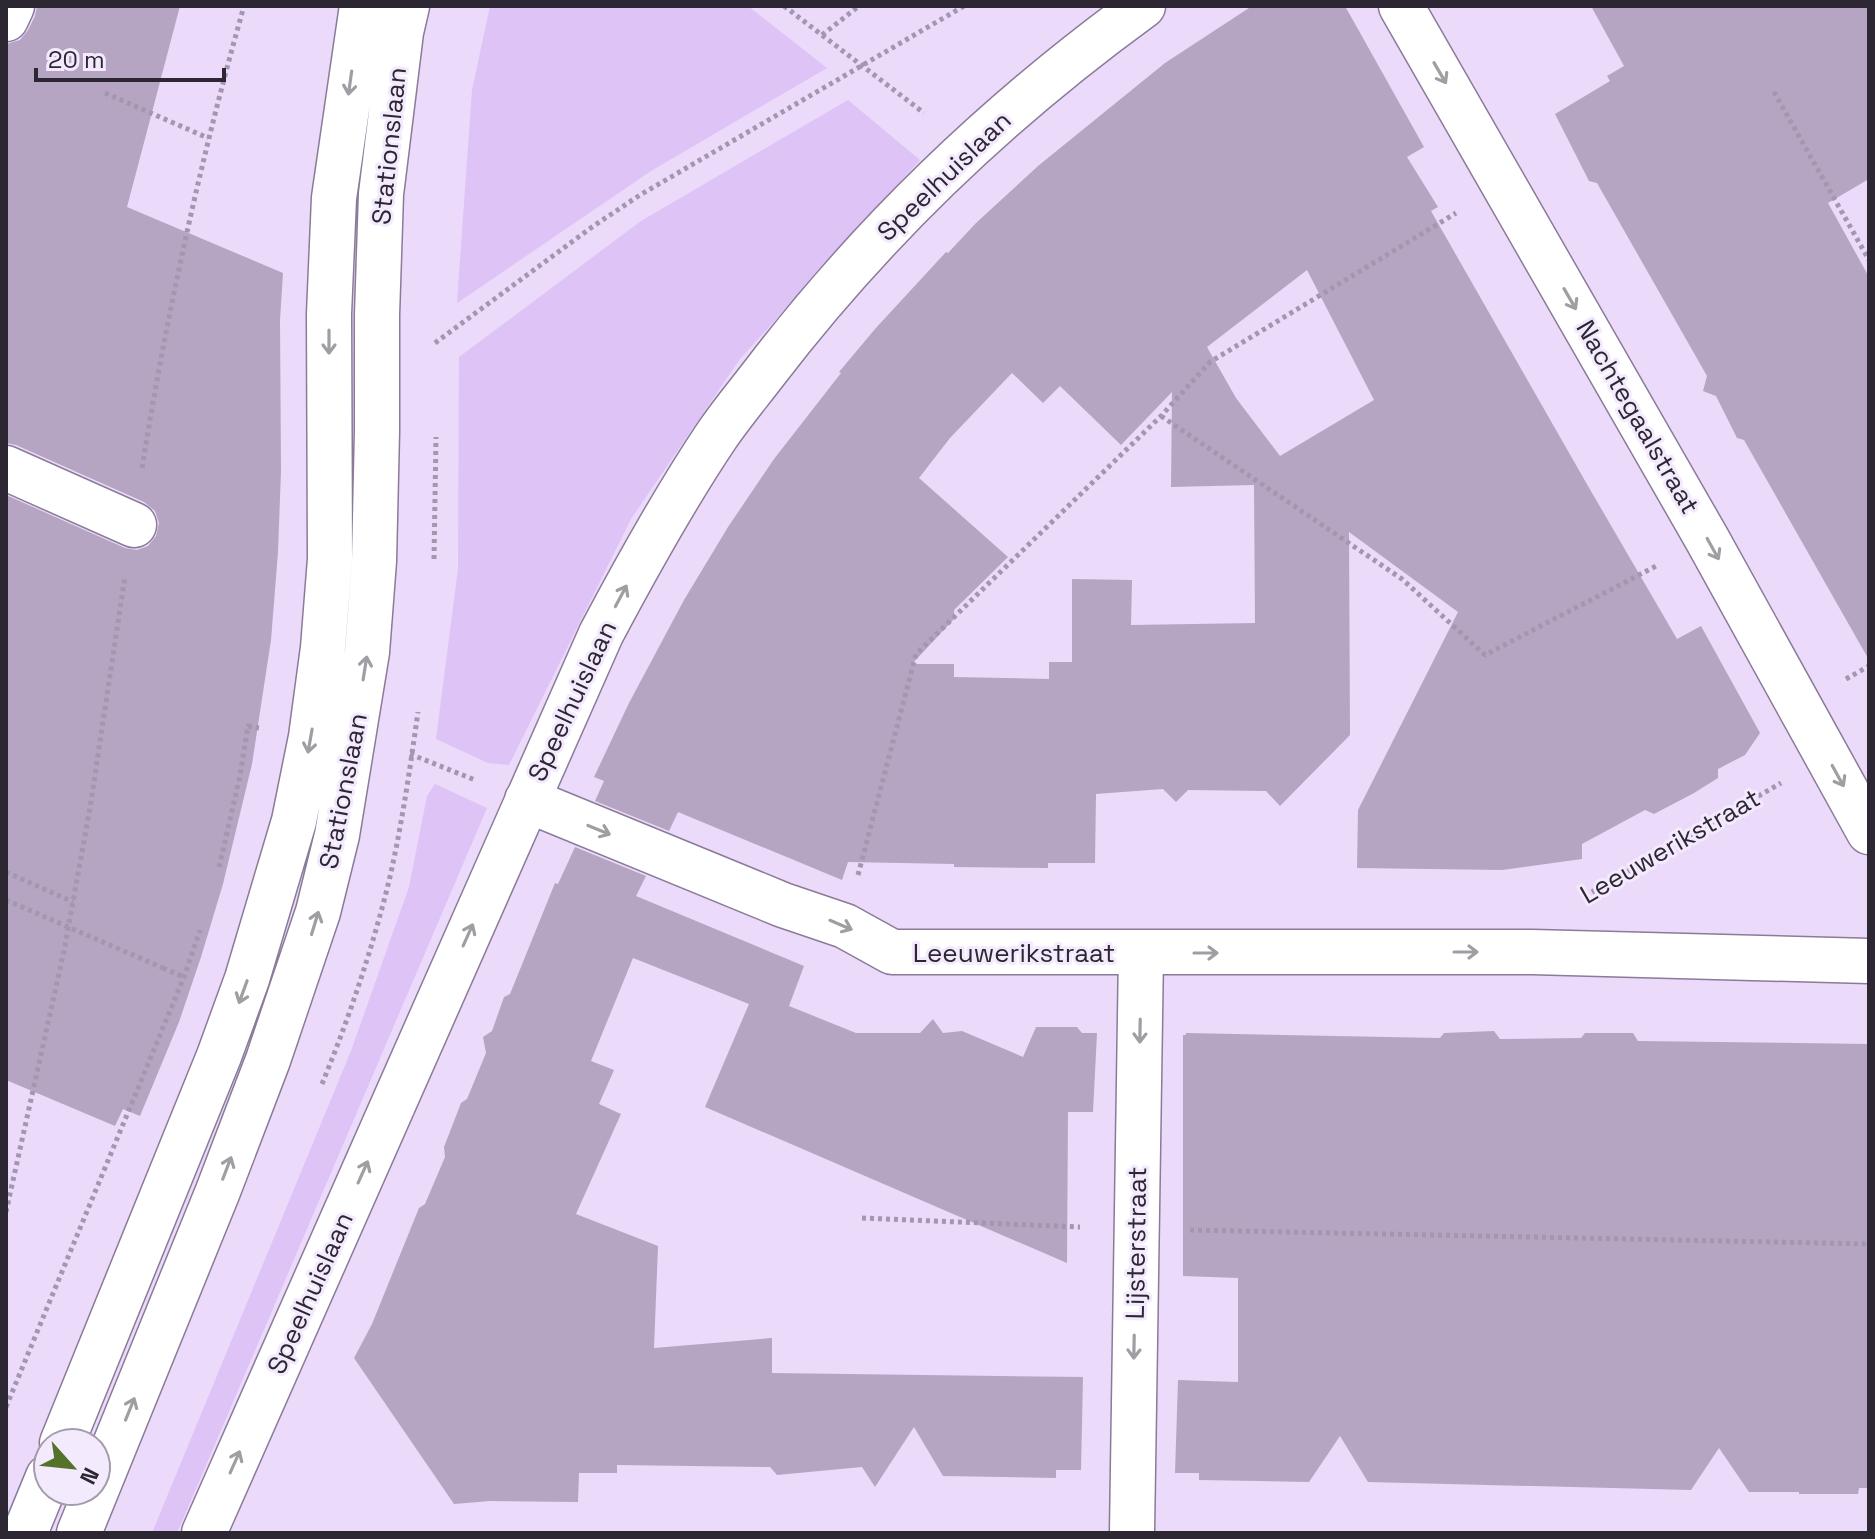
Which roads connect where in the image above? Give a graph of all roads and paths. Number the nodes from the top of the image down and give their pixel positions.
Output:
1 (12, 6) edge
2 (244, 6) edge
3 (362, 6) edge
4 (407, 6) edge
5 (784, 6) edge
6 (859, 6) edge
7 (964, 6) edge
8 (1143, 6) edge
9 (1401, 6) edge
10 (6, 19) edge
11 (822, 35) junction
12 (860, 65) junction
13 (1774, 92) dead end
14 (105, 93) dead end
15 (208, 138) junction
16 (970, 148) junction
17 (1504, 183) junction
18 (1869, 260) edge
19 (435, 343) dead end
20 (1161, 416) junction
21 (6, 468) edge
22 (134, 525) junction
23 (1707, 539) junction
24 (412, 754) dead end
25 (1827, 756) junction
26 (527, 800) junction
27 (1869, 832) edge
28 (6, 872) edge
29 (6, 900) edge
30 (73, 902) junction
31 (845, 926) junction
32 (1532, 952) junction
33 (1141, 953) junction
34 (1869, 961) edge
35 (184, 977) dead end
36 (6, 1212) edge
37 (862, 1218) dead end
38 (1136, 1229) junction
39 (1869, 1244) edge
40 (68, 1427) edge
41 (36, 1507) edge
42 (25, 1533) edge
43 (79, 1533) edge
44 (204, 1533) edge
45 (1132, 1533) edge

1 - 10 street
2 - 15 path
3 -> 40 street, Stationslaan
43 -> 4 street, Stationslaan
5 - 11 path
6 - 11 path
7 - 12 path
8 - 16 street, Speelhuislaan
9 -> 17 street, Nachtegaalstraat
11 - 12 path
12 - 16 path
12 - 19 path
13 - 18 path
14 - 15 path
15 - 22 path
26 -> 16 street, Speelhuislaan
17 - 20 path
17 -> 23 street, Nachtegaalstraat
20 - 23 path
20 - 31 path
21 - 22 street
22 - 30 path
23 -> 25 street, Nachtegaalstraat
24 - 26 path
25 -> 27 street, Nachtegaalstraat
25 - 32 path, Leeuwerikstraat
26 -> 31 street, Leeuwerikstraat
44 -> 26 street, Speelhuislaan
28 - 30 path
29 - 35 path, bridge
30 - 36 path
31 - 33 street, Leeuwerikstraat
33 -> 32 street, Leeuwerikstraat
32 - 34 street, Leeuwerikstraat
33 -> 38 street, Lijsterstraat
37 - 38 path
38 - 39 path
38 -> 45 street, Lijsterstraat
41 - 42 street

